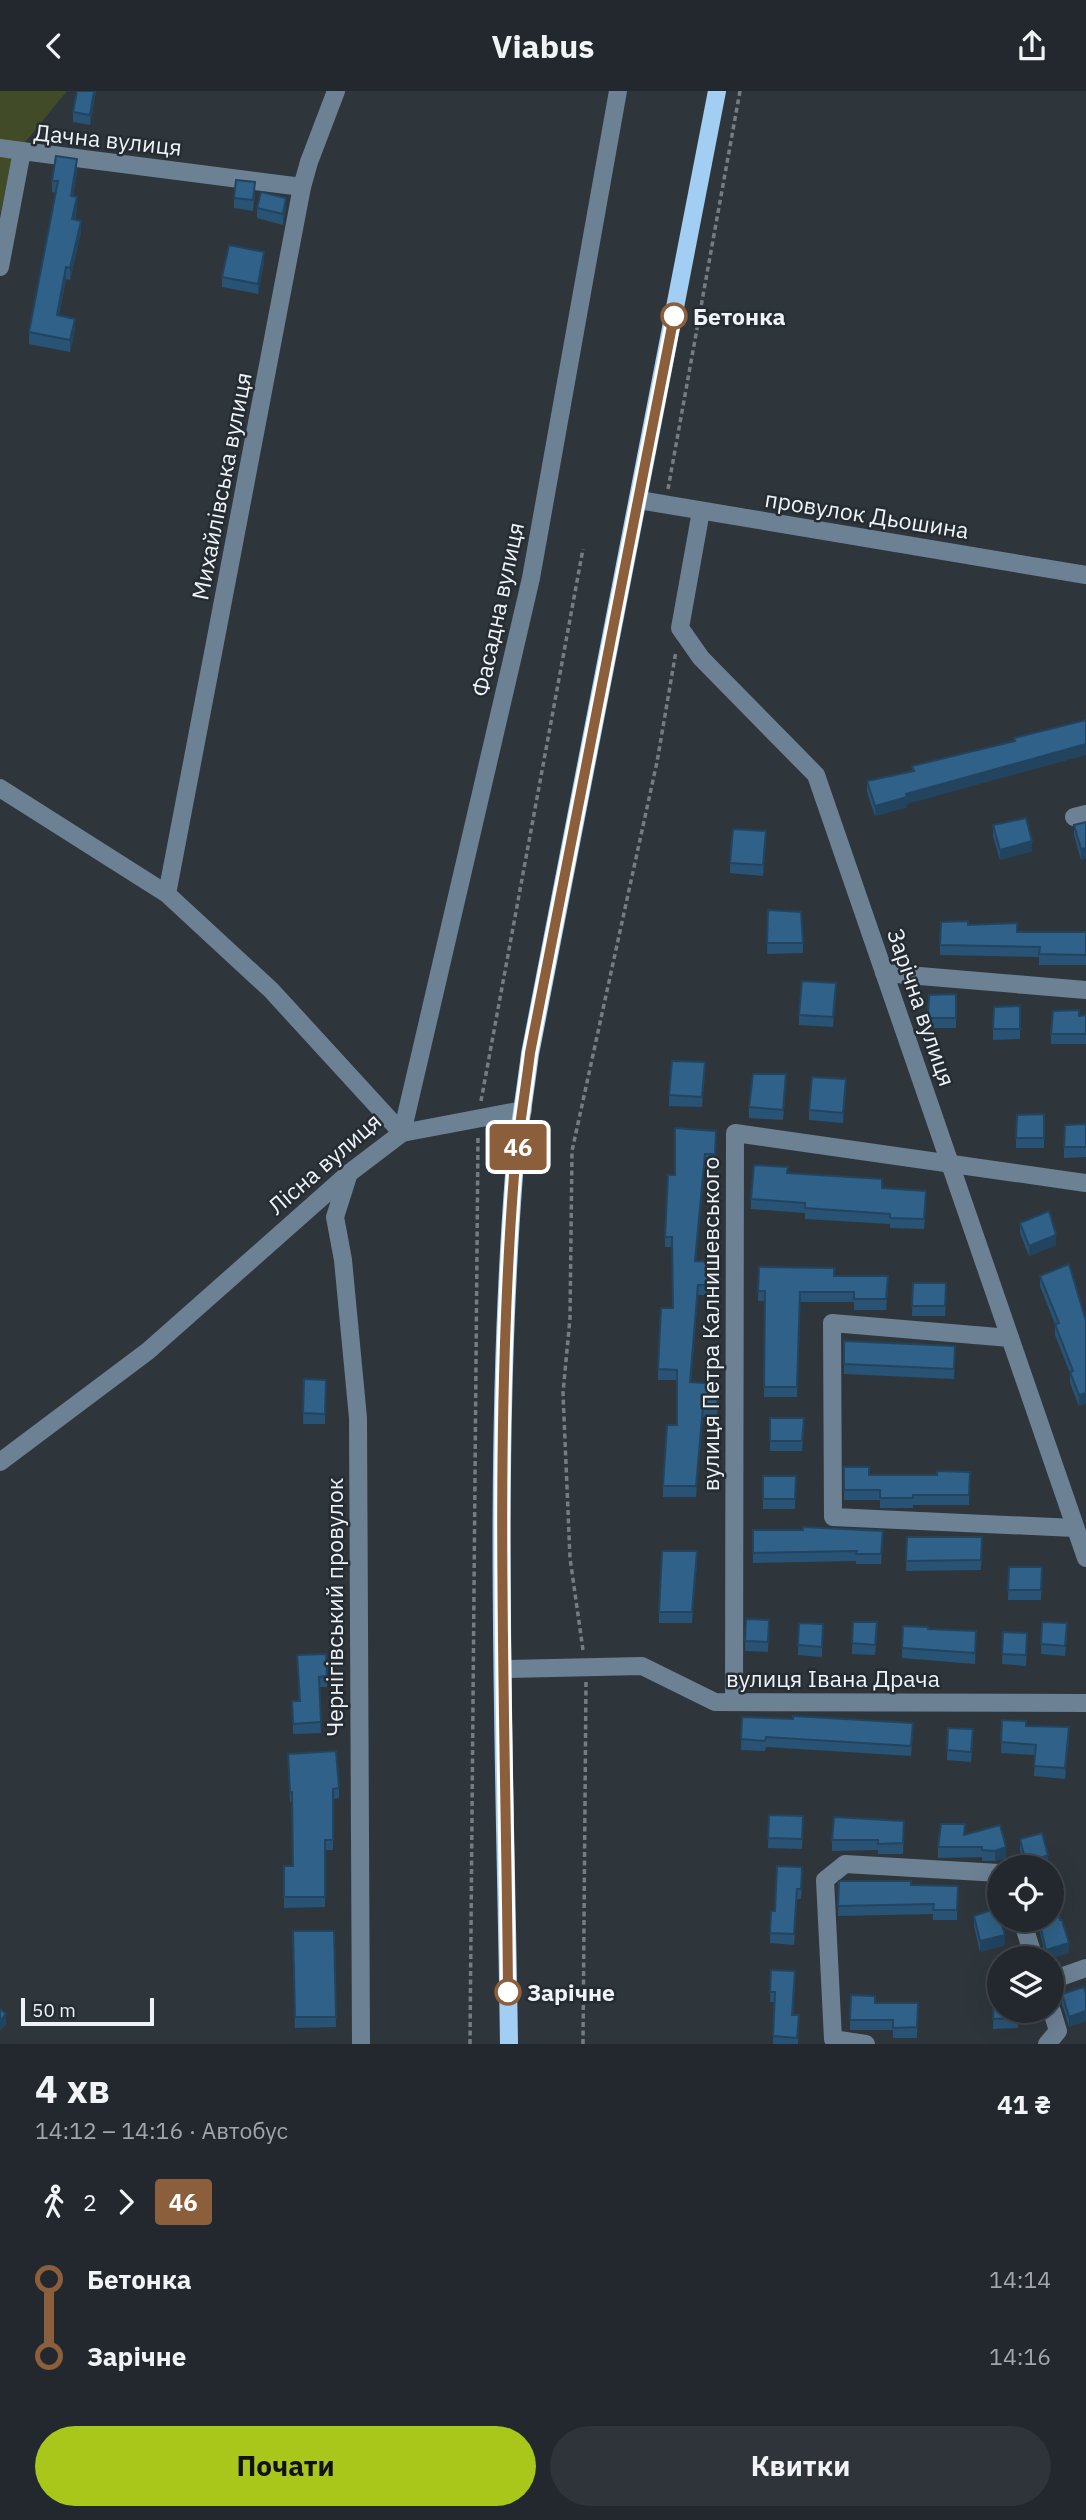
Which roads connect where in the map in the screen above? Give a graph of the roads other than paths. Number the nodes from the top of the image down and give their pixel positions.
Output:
1 (337, 91) edge
2 (618, 91) edge
3 (710, 91) edge
4 (717, 91) edge
5 (708, 132) junction
6 (0, 148) edge
7 (22, 151) junction
8 (302, 187) junction
9 (0, 267) edge
10 (639, 500) junction
11 (701, 511) junction
12 (1086, 575) edge
13 (0, 788) edge
14 (167, 894) junction
15 (884, 973) junction
16 (1086, 990) edge
17 (523, 1110) junction
18 (402, 1133) junction
19 (950, 1165) junction
20 (348, 1174) junction
21 (1086, 1183) edge
22 (1010, 1338) junction
23 (0, 1462) edge
24 (1075, 1528) junction
25 (1086, 1558) edge
26 (504, 1669) junction
27 (734, 1702) junction
28 (1086, 1703) edge
29 (987, 1872) edge
30 (1086, 1968) edge
31 (1064, 1976) edge
32 (1056, 2023) edge
33 (361, 2044) edge
34 (509, 2044) edge
35 (866, 2044) edge
36 (1047, 2044) edge

1 - 8 street, Михайлівська вулиця
2 - 18 street, Фасадна вулиця
3 - 5 main road
4 - 5 main road
5 - 10 main road
6 - 7 street
7 - 8 street, Дачна вулиця
7 - 9 street, Дачна вулиця
8 - 14 street, Михайлівська вулиця
10 - 11 street, провулок Дьошина
10 - 17 main road
11 - 12 street, провулок Дьошина
11 - 15 street, Зарічна вулиця
13 - 14 street, Лісна вулиця
14 - 18 street, Лісна вулиця
15 - 16 street
15 - 19 street, Зарічна вулиця
17 - 18 street
17 - 26 main road
18 - 20 street, Лісна вулиця
19 - 21 street, вулиця Петра Калнишевського
19 - 22 street, Зарічна вулиця
19 - 27 street, вулиця Петра Калнишевського
20 - 23 street, Лісна вулиця
20 - 33 street, Чернігівський провулок
22 - 24 street, Зарічна вулиця
22 - 24 street
24 - 25 street, Зарічна вулиця
26 - 27 street, вулиця Івана Драча
26 - 34 main road
27 - 28 street, вулиця Івана Драча
29 - 35 street
30 - 31 street
32 - 36 street

